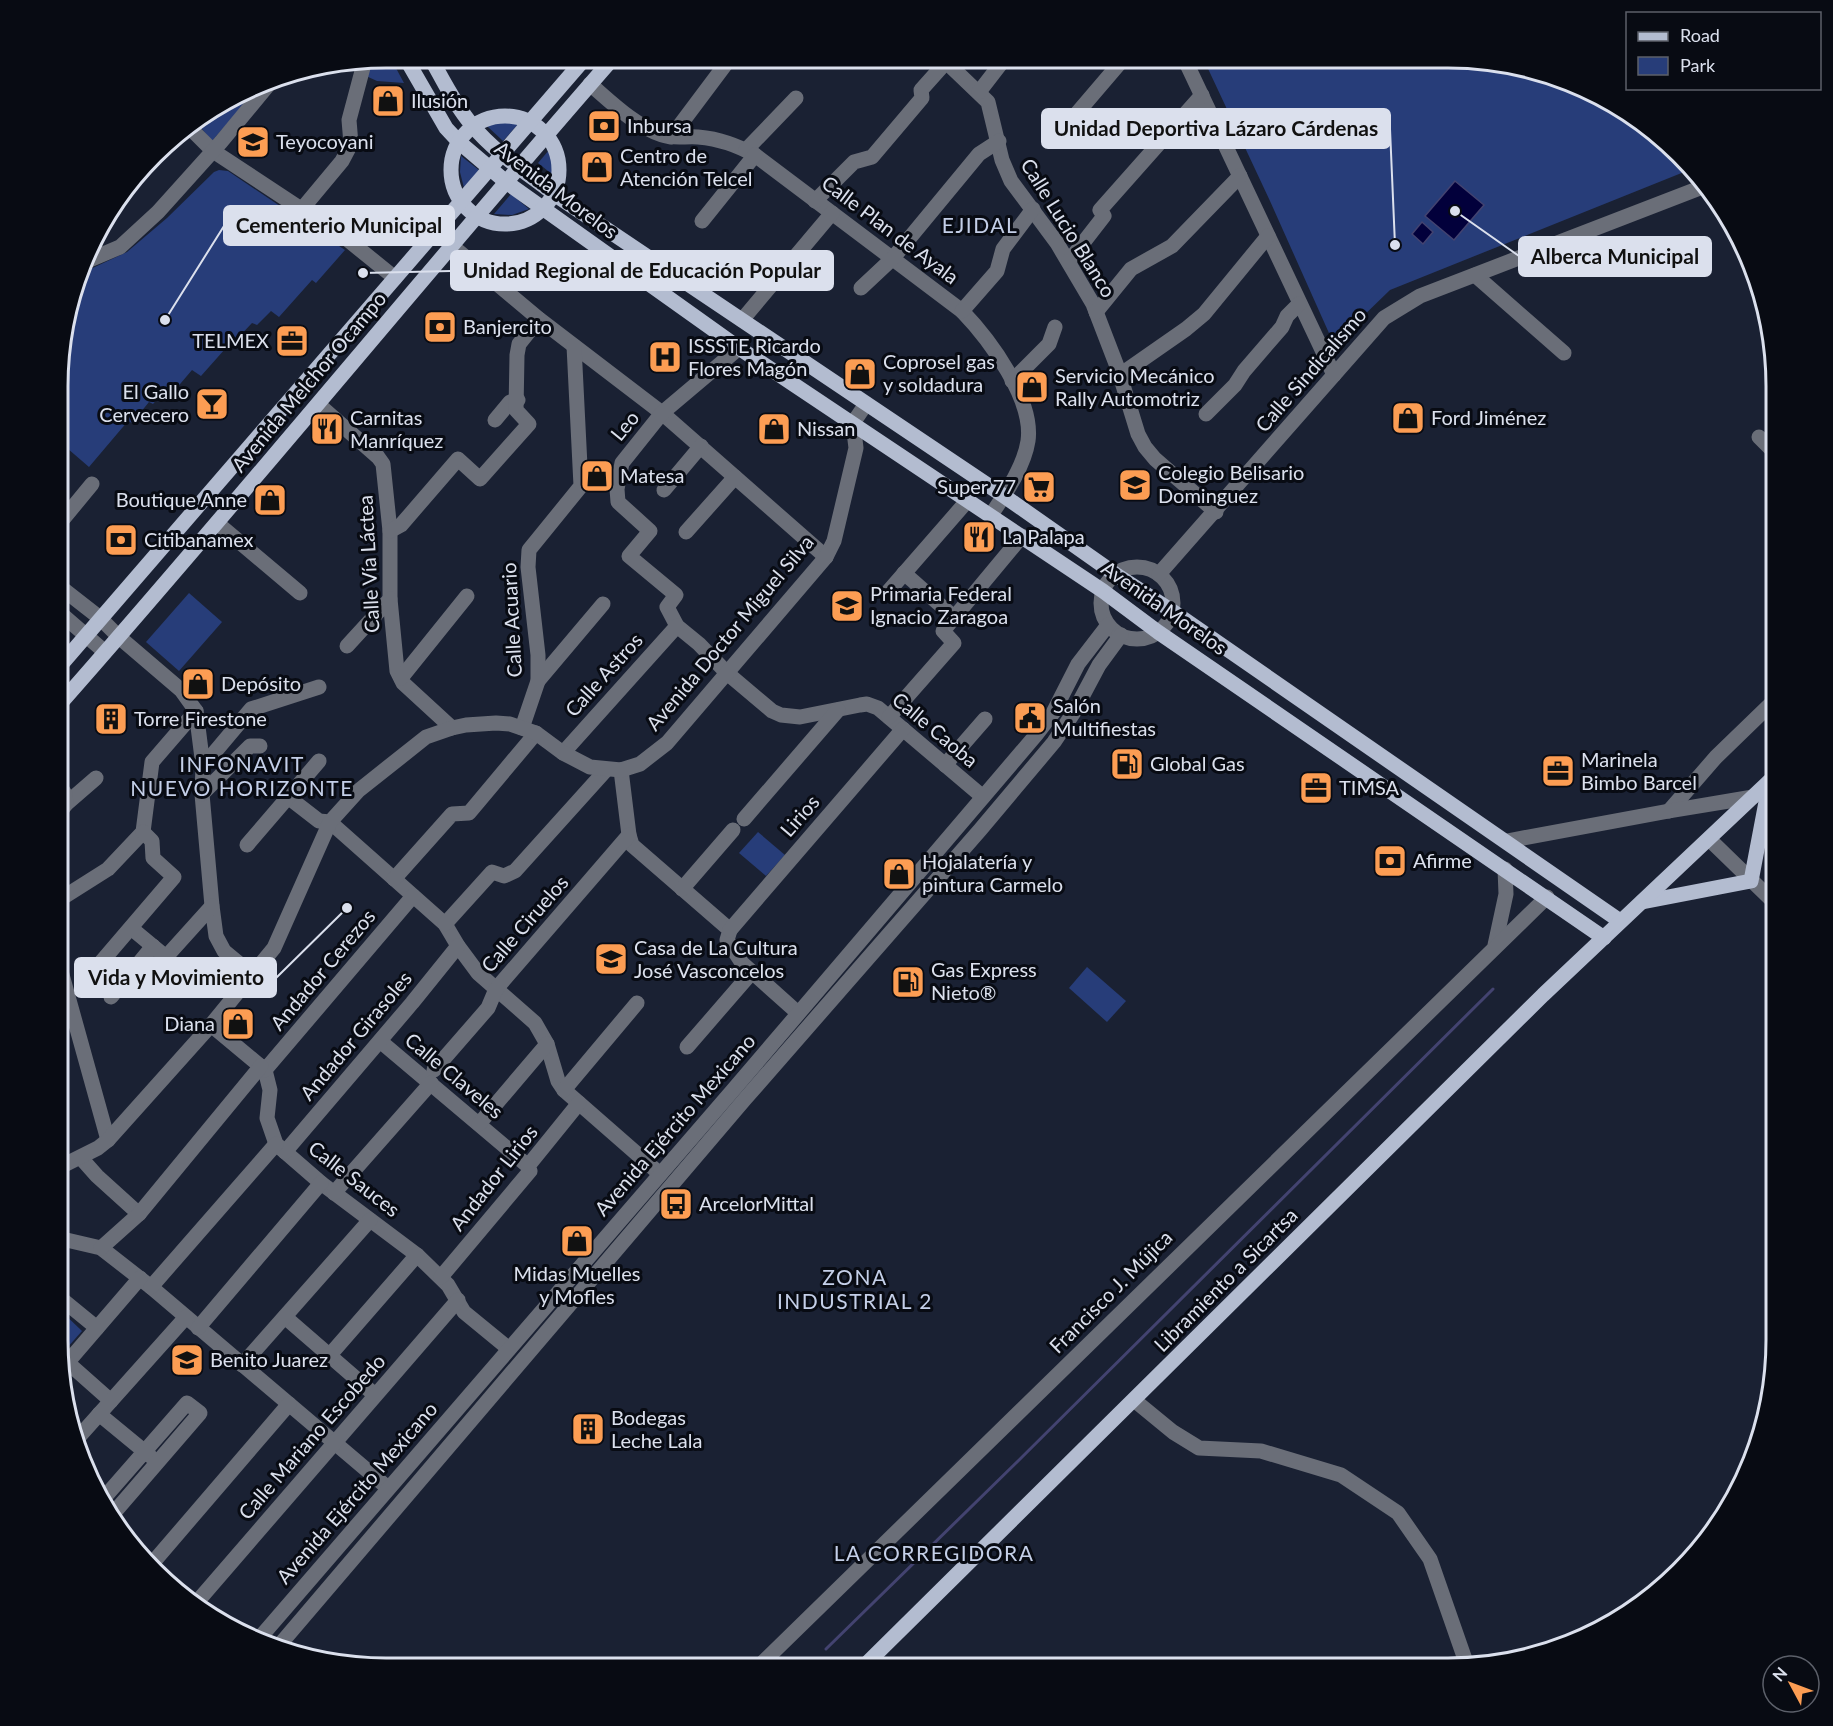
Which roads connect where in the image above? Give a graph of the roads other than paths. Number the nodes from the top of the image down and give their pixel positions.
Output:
1 (411, 67) edge
2 (436, 67) edge
3 (577, 67) edge
4 (605, 67) edge
5 (724, 67) edge
6 (937, 67) edge
7 (952, 67) edge
8 (998, 67) edge
9 (1116, 67) edge
10 (1188, 67) edge
11 (363, 68) edge
12 (590, 84) junction
13 (979, 92) junction
14 (261, 93) edge
15 (1202, 95) junction
16 (796, 98) dead end
17 (1072, 119) dead end
18 (530, 122) junction
19 (473, 127) junction
20 (194, 132) edge
21 (547, 135) junction
22 (671, 137) junction
23 (999, 141) junction
24 (459, 142) junction
25 (213, 151) junction
26 (750, 153) junction
27 (502, 155) junction
28 (518, 167) junction
29 (490, 169) junction
30 (1240, 176) junction
31 (506, 182) junction
32 (1697, 189) edge
33 (555, 194) junction
34 (815, 201) junction
35 (461, 203) junction
36 (302, 209) junction
37 (544, 209) junction
38 (1034, 210) junction
39 (832, 213) junction
40 (476, 216) junction
41 (702, 221) dead end
42 (1268, 236) junction
43 (451, 245) junction
44 (95, 258) edge
45 (892, 258) junction
46 (1069, 261) junction
47 (1475, 275) junction
48 (395, 278) junction
49 (861, 288) dead end
50 (1299, 304) junction
51 (368, 310) junction
52 (962, 310) junction
53 (1096, 312) junction
54 (539, 320) junction
55 (742, 320) junction
56 (385, 326) junction
57 (1055, 327) dead end
58 (574, 346) junction
59 (740, 348) junction
60 (1564, 353) dead end
61 (1120, 375) junction
62 (1334, 375) junction
63 (1012, 381) junction
64 (518, 400) junction
65 (866, 404) junction
66 (319, 405) junction
67 (662, 413) junction
68 (1206, 414) dead end
69 (495, 420) dead end
70 (853, 423) junction
71 (1759, 437) dead end
72 (1766, 444) edge
73 (700, 446) junction
74 (735, 477) junction
75 (92, 484) dead end
76 (664, 490) dead end
77 (1004, 496) junction
78 (968, 500) junction
79 (1216, 512) junction
80 (67, 515) edge
81 (991, 515) junction
82 (217, 523) junction
83 (390, 531) junction
84 (686, 532) dead end
85 (1022, 536) junction
86 (159, 550) junction
87 (826, 557) junction
88 (179, 567) junction
89 (904, 573) junction
90 (1115, 574) junction
91 (1159, 574) junction
92 (1103, 591) junction
93 (67, 592) edge
94 (300, 593) dead end
95 (887, 593) dead end
96 (467, 596) dead end
97 (390, 598) junction
98 (603, 604) dead end
99 (1172, 611) junction
100 (100, 618) junction
101 (955, 618) junction
102 (67, 619) edge
103 (1108, 625) junction
104 (676, 626) junction
105 (1158, 632) junction
106 (86, 635) junction
107 (1121, 636) junction
108 (119, 637) junction
109 (347, 646) dead end
110 (105, 652) junction
111 (67, 658) edge
112 (727, 674) junction
113 (401, 678) junction
114 (538, 681) junction
115 (319, 687) dead end
116 (67, 696) edge
117 (1766, 709) edge
118 (196, 711) junction
119 (838, 711) junction
120 (889, 717) junction
121 (985, 719) dead end
122 (1045, 723) junction
123 (452, 728) junction
124 (903, 729) junction
125 (529, 730) junction
126 (1060, 734) junction
127 (260, 746) dead end
128 (1022, 752) junction
129 (563, 753) junction
130 (319, 760) dead end
131 (1035, 764) junction
132 (945, 765) junction
133 (203, 766) junction
134 (614, 770) junction
135 (1408, 772) junction
136 (96, 778) dead end
137 (1766, 785) edge
138 (1393, 792) junction
139 (202, 794) junction
140 (288, 796) junction
141 (983, 797) junction
142 (1754, 797) junction
143 (67, 804) edge
144 (1766, 810) edge
145 (1669, 811) junction
146 (330, 822) junction
147 (142, 832) junction
148 (629, 835) junction
149 (1708, 839) junction
150 (1507, 842) junction
151 (247, 845) dead end
152 (1505, 869) junction
153 (394, 879) junction
154 (1751, 880) junction
155 (682, 889) junction
156 (1766, 894) edge
157 (67, 895) edge
158 (413, 896) junction
159 (1547, 897) junction
160 (1640, 902) junction
161 (893, 904) junction
162 (212, 906) junction
163 (906, 915) junction
164 (1620, 921) junction
165 (445, 924) junction
166 (131, 928) junction
167 (730, 930) junction
168 (1604, 938) junction
169 (1495, 945) junction
170 (153, 946) junction
171 (458, 946) junction
172 (97, 966) dead end
173 (752, 972) junction
174 (254, 975) junction
175 (496, 989) junction
176 (67, 996) edge
177 (111, 997) dead end
178 (637, 1004) dead end
179 (798, 1013) junction
180 (211, 1025) junction
181 (380, 1041) junction
182 (547, 1044) junction
183 (687, 1047) dead end
184 (263, 1068) junction
185 (433, 1076) junction
186 (564, 1090) junction
187 (739, 1094) junction
188 (579, 1103) junction
189 (479, 1124) junction
190 (108, 1140) junction
191 (281, 1148) junction
192 (81, 1158) junction
193 (67, 1164) edge
194 (528, 1166) junction
195 (660, 1174) junction
196 (321, 1183) junction
197 (334, 1193) junction
198 (139, 1214) junction
199 (370, 1220) junction
200 (67, 1240) edge
201 (101, 1248) junction
202 (591, 1253) junction
203 (417, 1255) junction
204 (604, 1264) junction
205 (441, 1277) junction
206 (146, 1283) junction
207 (459, 1300) junction
208 (67, 1303) edge
209 (186, 1317) junction
210 (285, 1317) junction
211 (97, 1328) junction
212 (198, 1328) junction
213 (509, 1348) junction
214 (329, 1356) junction
215 (68, 1362) edge
216 (242, 1365) junction
217 (69, 1371) edge
218 (375, 1395) junction
219 (1134, 1400) junction
220 (111, 1401) junction
221 (289, 1404) junction
222 (99, 1414) junction
223 (437, 1431) junction
224 (81, 1434) edge
225 (452, 1442) junction
226 (335, 1443) junction
227 (144, 1451) junction
228 (157, 1462) junction
229 (388, 1488) junction
230 (107, 1494) edge
231 (117, 1510) edge
232 (156, 1560) edge
233 (200, 1599) edge
234 (285, 1609) junction
235 (299, 1622) junction
236 (263, 1634) edge
237 (282, 1642) edge
238 (767, 1658) edge
239 (872, 1658) edge
240 (1465, 1658) edge

1 - 24 main road, Avenida Morelos
2 - 19 main road, Avenida Morelos
3 - 18 main road, Avenida Melchor Ocampo
4 - 12 main road, Avenida Melchor Ocampo
5 - 22 street
6 - 34 street
7 - 13 street, Calle Lucio Blanco
8 - 13 street
9 - 17 street
10 - 15 street
11 - 36 street
12 - 21 main road, Avenida Melchor Ocampo
12 - 22 street, Calle Plan de Ayala
13 - 23 street, Calle Lucio Blanco
14 - 25 street
15 - 30 street
15 - 46 street
16 - 26 street
18 - 19 main road
18 - 21 main road
18 - 27 main road, Avenida Melchor Ocampo
19 - 24 main road
19 - 27 main road, Avenida Morelos
20 - 25 street
21 - 28 main road, Avenida Melchor Ocampo
21 - 33 main road
22 - 26 street, Calle Plan de Ayala
23 - 38 street, Calle Lucio Blanco
23 - 45 street
24 - 29 main road, Avenida Morelos
24 - 35 main road
25 - 36 street
25 - 44 street
26 - 34 street, Calle Plan de Ayala
26 - 41 street
27 - 28 main road, Avenida Morelos
27 - 29 main road, Avenida Melchor Ocampo
28 - 31 main road, Avenida Melchor Ocampo
28 - 33 main road, Avenida Morelos
29 - 31 main road, Avenida Morelos
29 - 35 main road, Avenida Melchor Ocampo
30 - 42 street
30 - 53 street
31 - 37 main road, Avenida Morelos
31 - 40 main road, Avenida Melchor Ocampo
32 - 47 street, Calle Sindicalismo
33 - 37 main road
33 - 55 main road, Avenida Morelos
34 - 39 street, Calle Plan de Ayala
35 - 40 main road
35 - 48 main road, Avenida Melchor Ocampo
36 - 48 street
37 - 40 main road
37 - 59 main road, Avenida Morelos
38 - 46 street, Calle Lucio Blanco
38 - 52 street
39 - 45 street, Calle Plan de Ayala
39 - 55 street
40 - 43 main road, Avenida Melchor Ocampo
42 - 50 street
42 - 61 street
43 - 54 street
43 - 56 main road, Avenida Melchor Ocampo
45 - 49 street
45 - 52 street, Calle Plan de Ayala
46 - 53 street, Calle Lucio Blanco
47 - 60 street
47 - 62 street, Calle Sindicalismo
48 - 51 main road, Avenida Melchor Ocampo
50 - 62 street
50 - 68 street
51 - 56 main road
51 - 86 main road, Avenida Melchor Ocampo
52 - 63 street, Calle Plan de Ayala
53 - 61 street, Calle Lucio Blanco
54 - 58 street
54 - 64 street
55 - 65 main road, Avenida Morelos
56 - 66 main road, Avenida Melchor Ocampo
57 - 63 street
58 - 67 street
58 - 114 street, Calle Acuario
59 - 67 street, Leo
59 - 70 main road, Avenida Morelos
61 - 79 street, Calle Lucio Blanco
62 - 79 street, Calle Sindicalismo
63 - 77 street, Calle Plan de Ayala
64 - 69 street
64 - 83 street
65 - 70 street
65 - 77 main road, Avenida Morelos
66 - 82 main road, Avenida Melchor Ocampo
66 - 83 street, Calle Vía Láctea
67 - 73 street
67 - 104 street, Leo
70 - 78 main road, Avenida Morelos
70 - 87 street, Avenida Doctor Miguel Silva
71 - 72 street
73 - 74 street
73 - 76 street
74 - 84 street
74 - 87 street
75 - 80 street
77 - 81 street, Calle Plan de Ayala
77 - 90 main road, Avenida Morelos
78 - 81 main road, Avenida Morelos
78 - 89 street
79 - 91 street, Calle Sindicalismo
81 - 85 main road, Avenida Morelos
82 - 88 main road, Avenida Melchor Ocampo
82 - 94 street
83 - 97 street, Calle Vía Láctea
85 - 92 main road, Avenida Morelos
85 - 101 street
86 - 88 main road
86 - 100 main road, Avenida Melchor Ocampo
87 - 112 street, Avenida Doctor Miguel Silva
88 - 108 main road, Avenida Melchor Ocampo
89 - 95 street
89 - 101 street
90 - 91 street
90 - 92 street
90 - 99 main road, Avenida Morelos
91 - 99 street
92 - 103 street
92 - 105 main road, Avenida Morelos
93 - 100 street
96 - 113 street
97 - 109 street
97 - 113 street, Calle Vía Láctea
98 - 114 street
99 - 105 street
99 - 135 main road, Avenida Morelos
100 - 106 main road, Avenida Melchor Ocampo
100 - 108 street
101 - 120 street
102 - 106 street
103 - 107 street
103 - 122 street, Avenida Ejército Mexicano
104 - 112 street, Calle Caoba
104 - 129 street, Calle Astros
105 - 107 street
105 - 138 main road, Avenida Morelos
106 - 110 street
106 - 111 main road, Avenida Melchor Ocampo
107 - 126 street, Avenida Ejército Mexicano
108 - 110 main road, Avenida Melchor Ocampo
108 - 118 street
110 - 116 main road, Avenida Melchor Ocampo
112 - 119 street, Calle Caoba
112 - 134 street, Avenida Doctor Miguel Silva
113 - 123 street
114 - 125 street, Calle Acuario
115 - 133 street
117 - 145 street
118 - 133 street
118 - 147 street
119 - 120 street, Calle Caoba
119 - 155 street
120 - 124 street, Calle Caoba
121 - 132 street
122 - 126 street
122 - 128 street, Avenida Ejército Mexicano
123 - 125 street
123 - 146 street
124 - 132 street, Calle Caoba
124 - 167 street, Lirios
125 - 129 street
125 - 153 street
126 - 131 street, Avenida Ejército Mexicano
127 - 139 street
128 - 131 street
128 - 141 street, Avenida Ejército Mexicano
129 - 134 street
130 - 140 street
131 - 163 street, Avenida Ejército Mexicano
132 - 141 street, Calle Caoba
133 - 139 street
134 - 148 street
134 - 165 street
135 - 138 main road
135 - 150 main road, Avenida Morelos
136 - 143 street
137 - 142 main road, Libramiento a Sicartsa
138 - 152 main road, Avenida Morelos
139 - 162 street
140 - 146 street
140 - 151 street
141 - 161 street, Avenida Ejército Mexicano
142 - 145 street
142 - 149 main road, Libramiento a Sicartsa
144 - 154 main road
145 - 150 street
146 - 153 street
146 - 174 street
147 - 157 street
147 - 166 street
148 - 155 street
148 - 175 street, Calle Ciruelos
149 - 154 street
149 - 160 main road, Libramiento a Sicartsa
150 - 164 main road, Avenida Morelos
152 - 159 main road, Avenida Morelos
152 - 169 street
153 - 158 street
154 - 156 street
154 - 160 main road
155 - 167 street
158 - 165 street
158 - 184 street, Andador Cerezos
159 - 168 main road, Avenida Morelos
159 - 169 street, Francisco J. Mújica
160 - 164 main road, Libramiento a Sicartsa
161 - 163 street
161 - 179 street, Avenida Ejército Mexicano
162 - 170 street
162 - 174 street
163 - 187 street, Avenida Ejército Mexicano
164 - 168 main road, Libramiento a Sicartsa
165 - 171 street
166 - 170 street
166 - 172 street
167 - 173 street
168 - 219 main road, Libramiento a Sicartsa
169 - 238 street, Francisco J. Mújica
170 - 177 street
171 - 175 street
171 - 181 street, Andador Girasoles
173 - 179 street
173 - 183 street
174 - 180 street
175 - 182 street
175 - 185 street, Calle Ciruelos
176 - 190 street
178 - 186 street
179 - 187 street, Avenida Ejército Mexicano
180 - 184 street
180 - 190 street
181 - 185 street, Calle Claveles
181 - 191 street, Andador Girasoles
182 - 186 street
182 - 189 street
184 - 191 street
184 - 198 street, Andador Cerezos
185 - 189 street, Calle Claveles
185 - 197 street, Calle Ciruelos
186 - 188 street
187 - 195 street, Avenida Ejército Mexicano
187 - 204 street, Avenida Ejército Mexicano
188 - 194 street, Andador Lirios
188 - 195 street
189 - 194 street, Calle Claveles
190 - 192 street
191 - 196 street, Calle Sauces
191 - 206 street, Andador Girasoles
192 - 193 street
192 - 198 street
194 - 205 street, Andador Lirios
195 - 202 street, Avenida Ejército Mexicano
196 - 197 street, Calle Sauces
196 - 212 street
197 - 199 street, Calle Sauces
198 - 201 street, Andador Cerezos
199 - 203 street, Calle Sauces
199 - 210 street
200 - 201 street
201 - 206 street
202 - 204 street
202 - 213 street, Avenida Ejército Mexicano
203 - 205 street, Calle Sauces
203 - 214 street
204 - 225 street, Avenida Ejército Mexicano
205 - 207 street, Calle Sauces
206 - 209 street
206 - 211 street, Andador Girasoles
207 - 213 street, Calle Sauces
207 - 218 street, Calle Mariano Escobedo
208 - 211 street
209 - 212 street
209 - 220 street
210 - 214 street
210 - 216 street
211 - 215 street, Andador Girasoles
212 - 216 street
213 - 223 street, Avenida Ejército Mexicano
214 - 218 street
216 - 221 street
217 - 220 street
218 - 226 street, Calle Mariano Escobedo
219 - 239 main road, Libramiento a Sicartsa
219 - 240 street
220 - 222 street
221 - 226 street
221 - 232 street
222 - 224 street
222 - 227 street
223 - 225 street
223 - 229 street, Avenida Ejército Mexicano
225 - 235 street, Avenida Ejército Mexicano
226 - 229 street
226 - 233 street, Calle Mariano Escobedo
227 - 228 street
227 - 228 street
227 - 230 street
228 - 231 street
229 - 234 street, Avenida Ejército Mexicano
234 - 235 street
234 - 236 street, Avenida Ejército Mexicano
235 - 237 street, Avenida Ejército Mexicano

